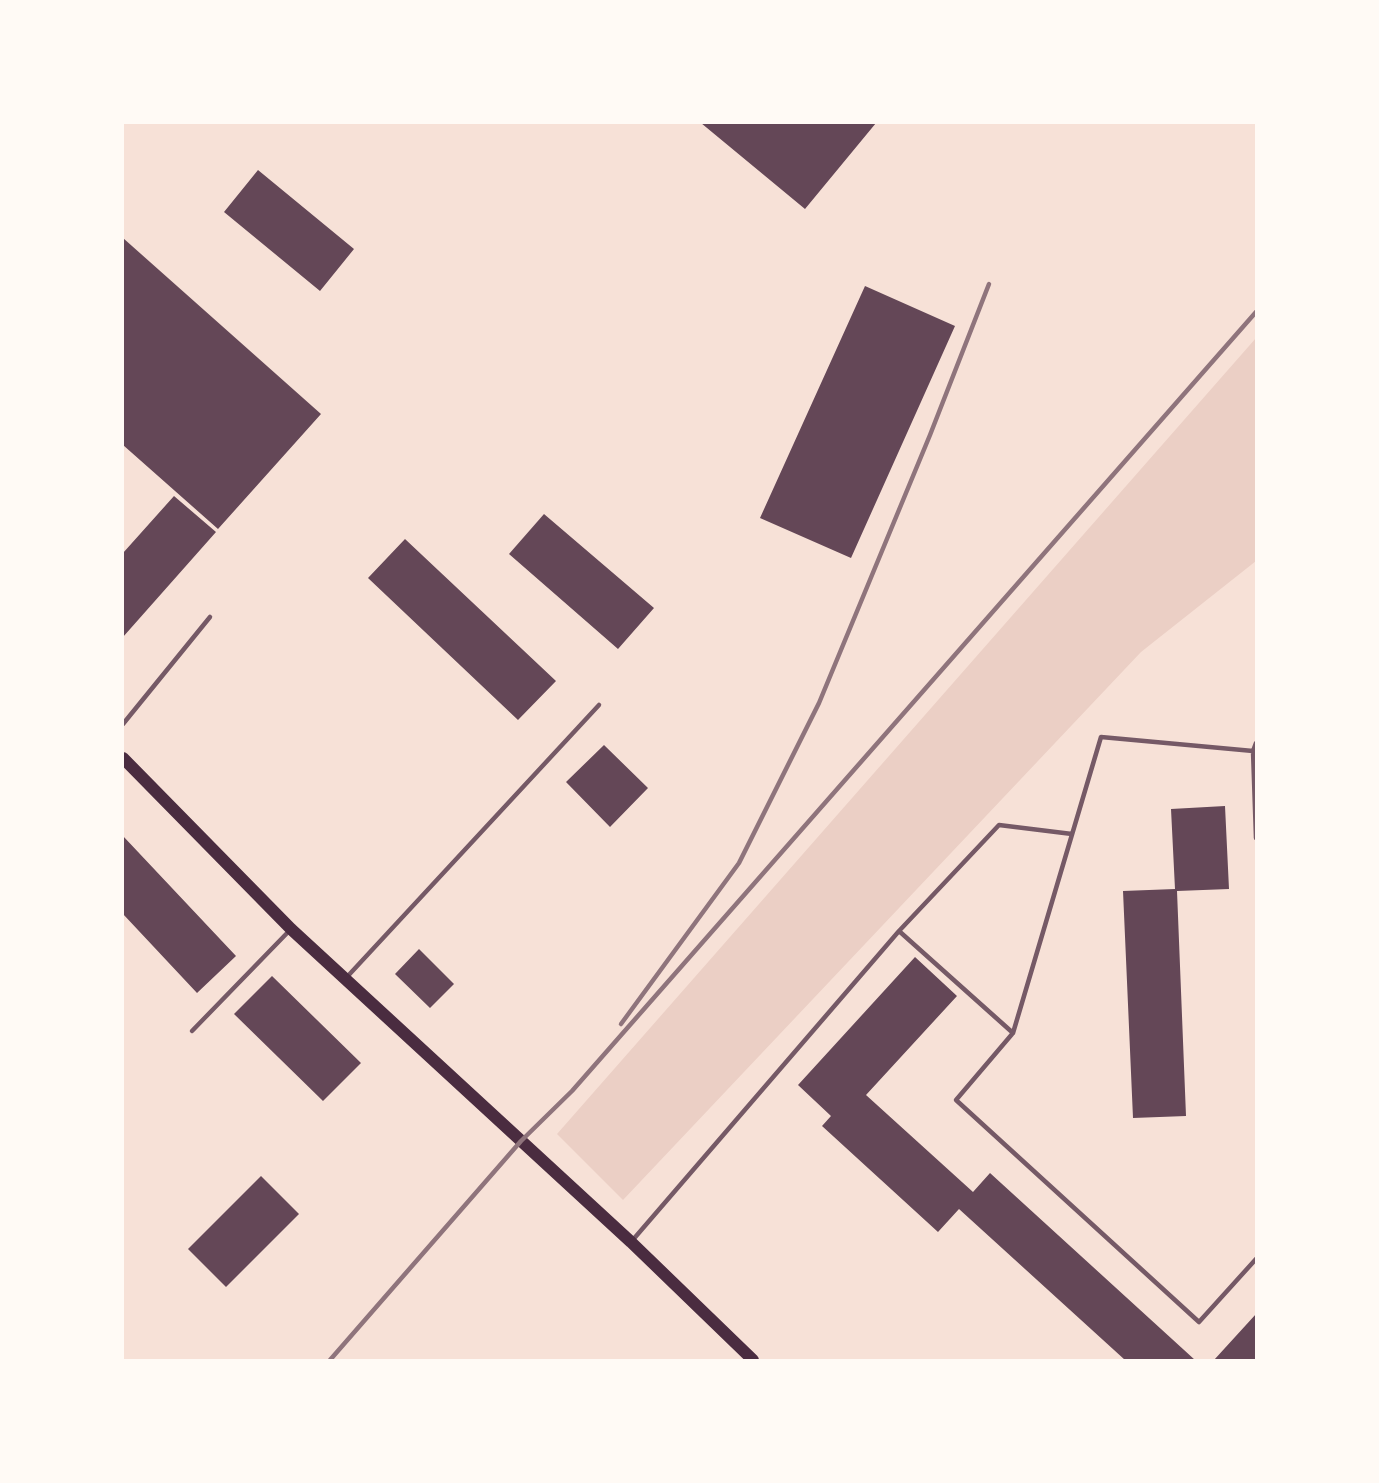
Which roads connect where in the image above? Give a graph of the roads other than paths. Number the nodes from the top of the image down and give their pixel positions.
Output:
1 (210, 617) dead end
2 (599, 705) dead end
3 (123, 724) edge
4 (1256, 743) edge
5 (1254, 751) junction
6 (123, 758) edge
7 (1072, 834) junction
8 (1256, 838) edge
9 (291, 929) junction
10 (899, 931) junction
11 (344, 979) junction
12 (192, 1031) dead end
13 (1013, 1033) junction
14 (631, 1242) junction
15 (1256, 1259) edge
16 (753, 1360) edge

1 - 3 lane
2 - 11 lane
4 - 5 lane
5 - 7 lane
5 - 8 lane
6 - 9 main road
7 - 10 lane
7 - 13 lane
9 - 11 main road
9 - 12 lane
10 - 13 lane
10 - 14 lane
11 - 14 main road
13 - 15 lane
14 - 16 main road

